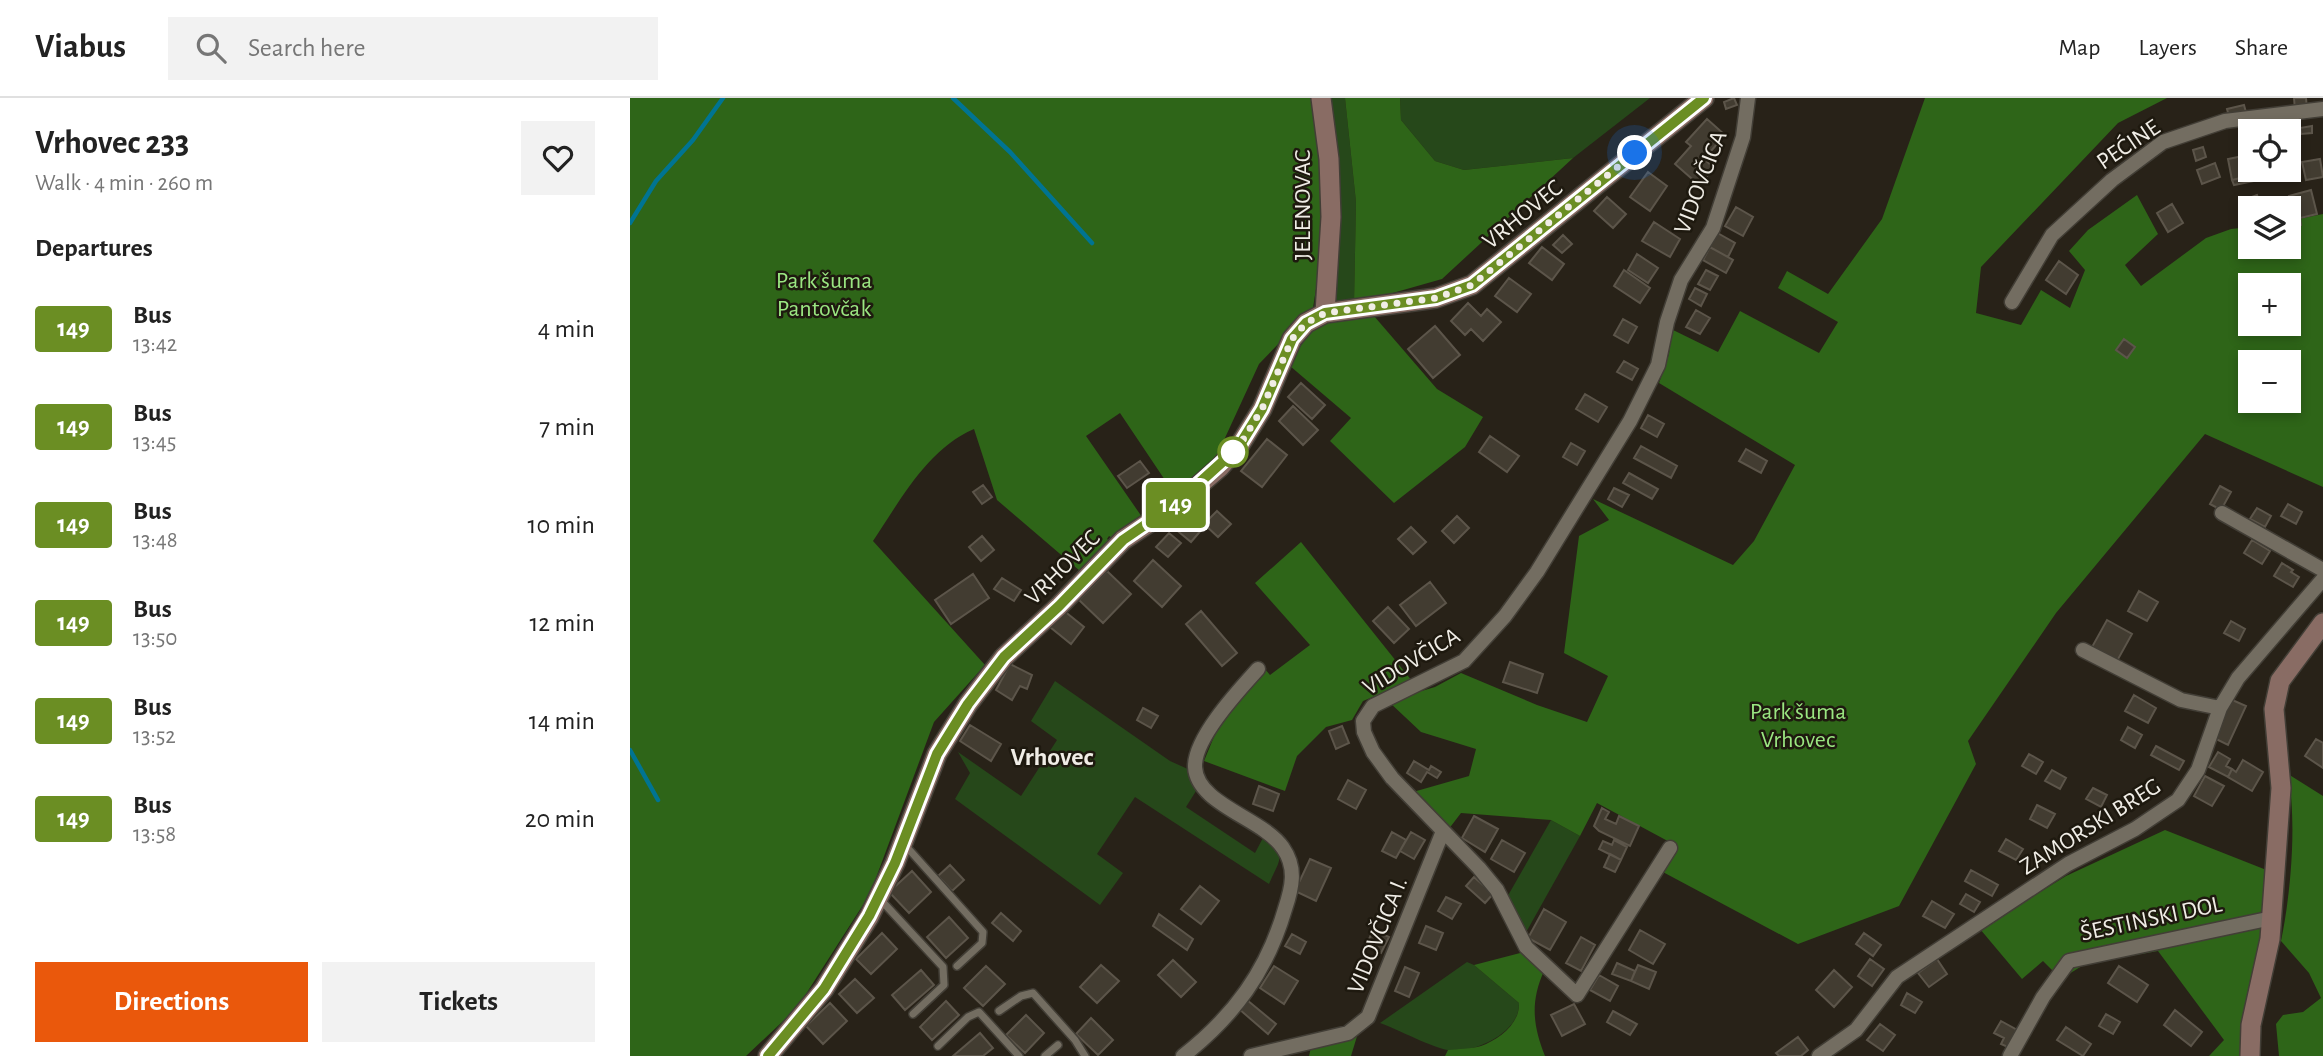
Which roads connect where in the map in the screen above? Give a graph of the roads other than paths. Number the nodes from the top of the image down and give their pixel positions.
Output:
1 (1321, 98) edge
2 (1704, 98) edge
3 (1748, 98) edge
4 (2323, 109) edge
5 (2012, 302) dead end
6 (1325, 313) junction
7 (2222, 513) dead end
8 (2323, 570) edge
9 (2323, 579) edge
10 (2323, 623) edge
11 (2083, 650) dead end
12 (1258, 669) dead end
13 (2220, 708) junction
14 (1443, 831) junction
15 (902, 842) junction
16 (1670, 848) dead end
17 (878, 898) junction
18 (2272, 918) junction
19 (957, 966) dead end
20 (999, 1011) dead end
21 (914, 1014) dead end
22 (1058, 1045) dead end
23 (938, 1046) dead end
24 (768, 1056) edge
25 (1019, 1056) edge
26 (1045, 1056) edge
27 (1085, 1056) edge
28 (1183, 1056) edge
29 (1251, 1056) edge
30 (1819, 1056) edge
31 (2010, 1056) edge
32 (2250, 1056) edge

1 - 6 street, JELENOVAC
2 - 6 street, VRHOVEC
3 - 14 street, VIDOVČICA
4 - 5 street, PEĆINE
6 - 15 street, VRHOVEC
7 - 8 street
9 - 13 street, ZAMORSKI BREG
10 - 18 street
11 - 13 street
12 - 28 street
13 - 30 street, ZAMORSKI BREG
14 - 16 street, VIDOVČICA
14 - 29 street, VIDOVČICA I.
15 - 17 street, VRHOVEC
15 - 19 lane
17 - 21 lane
17 - 24 street, VRHOVEC
18 - 31 street, ŠESTINSKI DOL
18 - 32 street
20 - 27 lane
22 - 26 lane
23 - 25 lane

